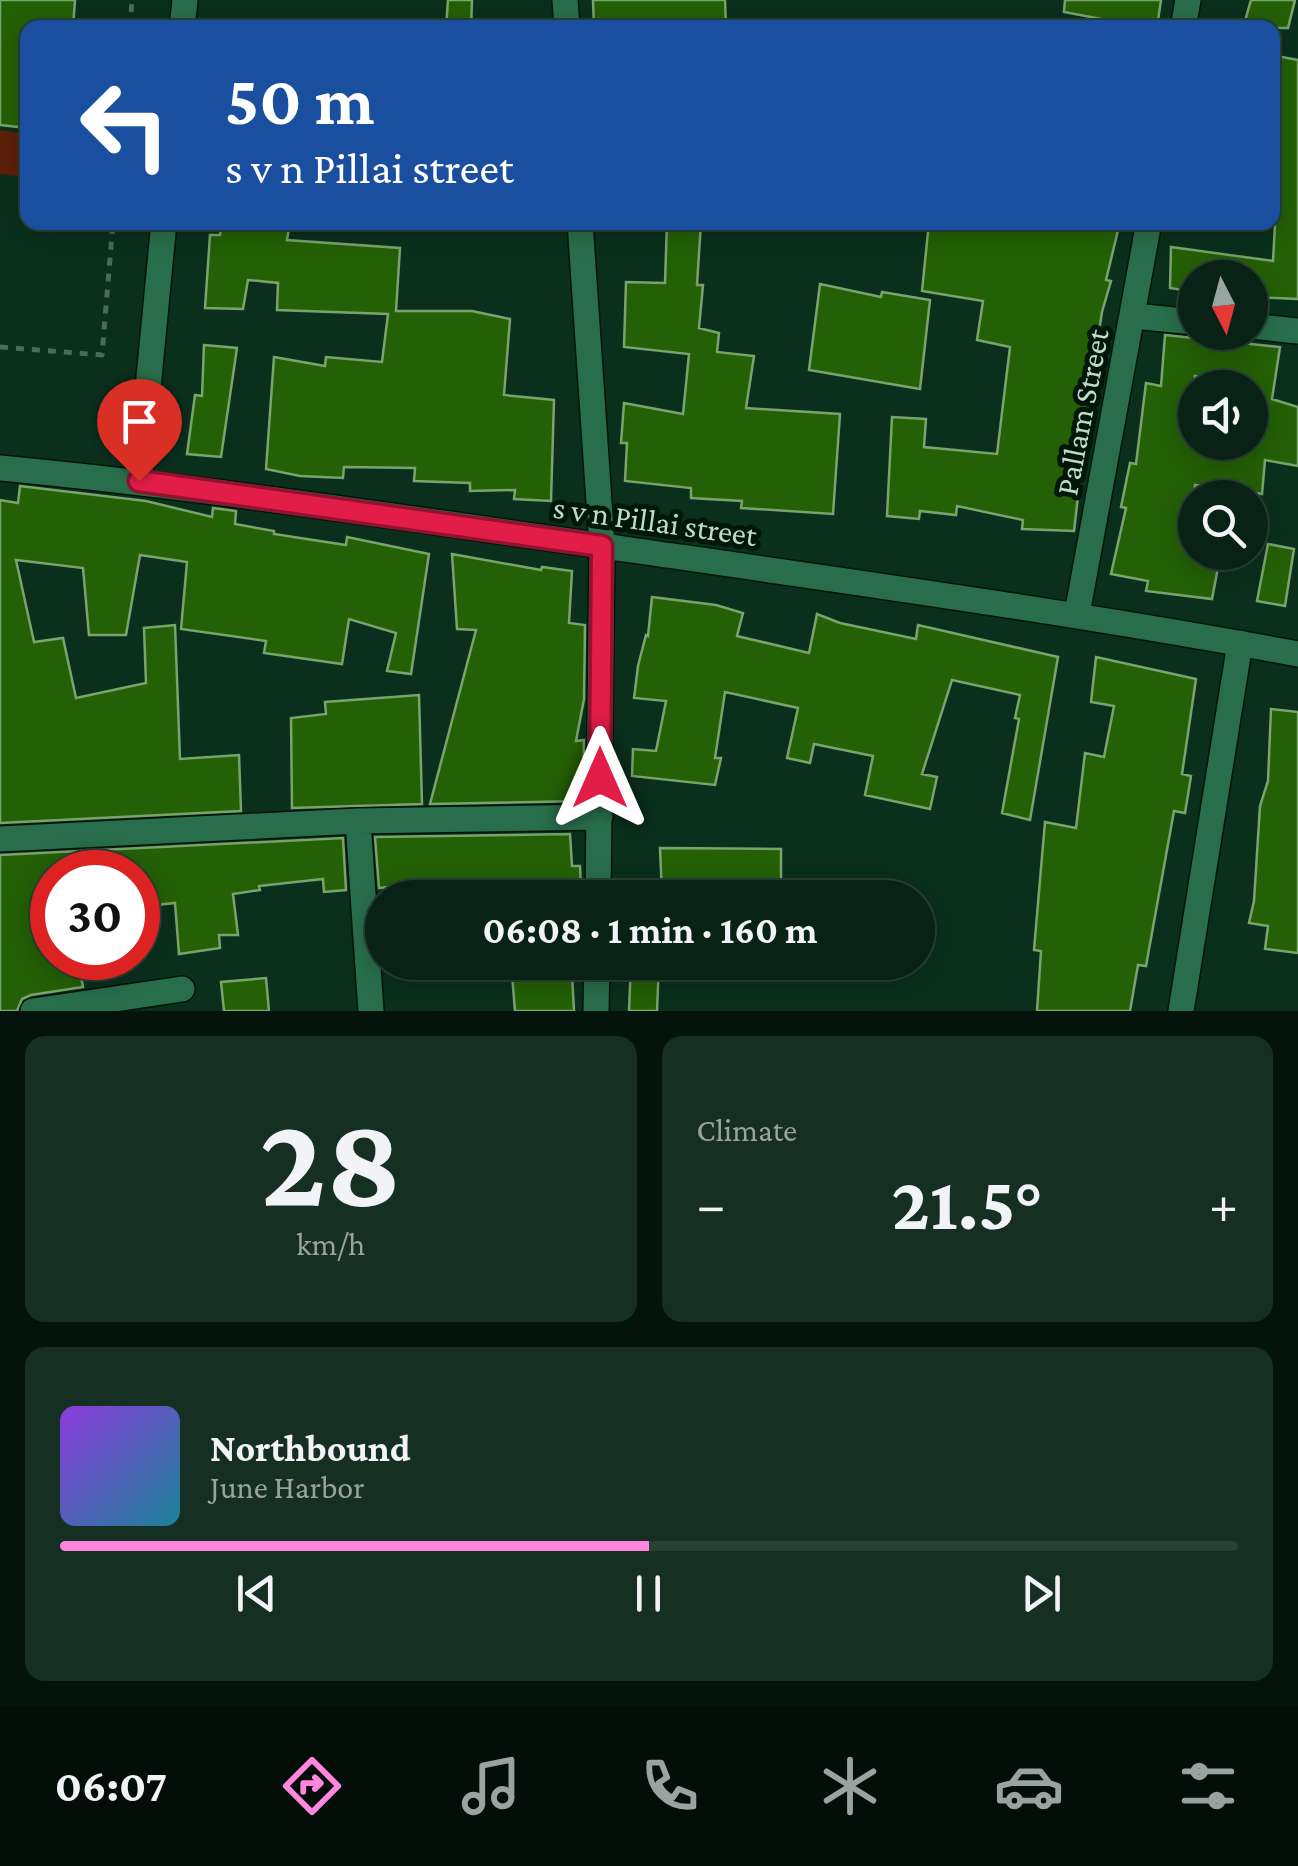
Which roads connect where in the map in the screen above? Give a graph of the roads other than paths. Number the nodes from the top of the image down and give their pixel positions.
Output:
1 (163, 230) edge
2 (581, 230) edge
3 (1149, 230) edge
4 (1134, 316) junction
5 (1178, 320) edge
6 (1268, 328) edge
7 (1298, 331) edge
8 (0, 468) edge
9 (139, 481) junction
10 (602, 546) junction
11 (1077, 614) junction
12 (1240, 643) junction
13 (1298, 644) edge
14 (1298, 654) edge
15 (600, 817) junction
16 (358, 821) junction
17 (0, 838) edge
18 (598, 880) edge
19 (597, 980) edge
20 (182, 989) dead end
21 (32, 1011) edge
22 (371, 1011) edge
23 (596, 1011) edge
24 (1180, 1011) edge

1 - 9 street
2 - 10 street
3 - 4 street, Pallam Street
4 - 5 street
4 - 11 street, Pallam Street
6 - 7 street
8 - 9 street, s v n Pillai street
9 - 10 street, s v n Pillai street
10 - 11 street, s v n Pillai street
10 - 15 street
11 - 12 street, s v n Pillai street
12 - 14 street, s v n Pillai street
12 - 24 street
13 - 14 street
15 - 16 street
15 - 18 street
16 - 17 street
16 - 22 street
19 - 23 street
20 - 21 street

